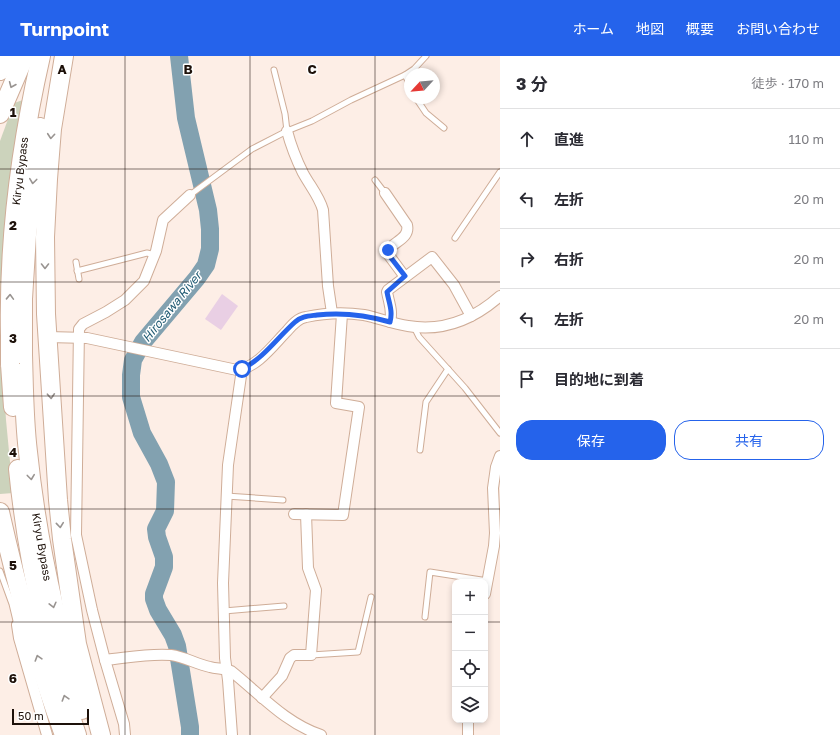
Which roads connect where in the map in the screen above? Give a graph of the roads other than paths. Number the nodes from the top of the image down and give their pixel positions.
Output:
1 (25, 56) edge
2 (41, 56) edge
3 (54, 56) edge
4 (64, 56) edge
5 (426, 56) edge
6 (415, 68) edge
7 (274, 70) dead end
8 (404, 75) edge
9 (38, 99) junction
10 (420, 104) edge
11 (0, 114) edge
12 (444, 128) dead end
13 (287, 131) junction
14 (500, 172) edge
15 (375, 180) dead end
16 (193, 193) joint
17 (385, 193) joint
18 (454, 238) dead end
19 (155, 255) junction
20 (76, 262) dead end
21 (78, 271) junction
22 (405, 276) junction
23 (79, 279) dead end
24 (500, 296) edge
25 (337, 314) junction
26 (471, 316) junction
27 (390, 322) junction
28 (414, 327) junction
29 (48, 337) junction
30 (80, 337) junction
31 (11, 359) edge
32 (242, 369) junction
33 (448, 369) junction
34 (500, 433) edge
35 (420, 450) dead end
36 (500, 456) edge
37 (226, 496) junction
38 (283, 500) dead end
39 (0, 512) edge
40 (294, 514) dead end
41 (306, 514) junction
42 (0, 571) edge
43 (481, 579) edge
44 (488, 580) edge
45 (371, 597) dead end
46 (284, 606) dead end
47 (224, 611) junction
48 (425, 617) dead end
49 (22, 624) junction
50 (311, 655) junction
51 (105, 660) junction
52 (226, 669) junction
53 (262, 698) junction
54 (468, 723) edge
55 (47, 735) edge
56 (64, 735) edge
57 (77, 735) edge
58 (90, 735) edge
59 (101, 735) edge
60 (125, 735) edge
61 (232, 735) edge
62 (321, 735) edge
63 (468, 735) edge

1 -> 11 highway
2 - 9 highway, Kiryu Bypass
3 - 9 highway, Kiryu Bypass
4 -> 29 highway
5 - 6 lane
7 - 13 lane
8 - 13 lane
9 - 31 highway, Kiryu Bypass, bridge
10 - 12 lane
13 - 16 lane
13 - 25 street
14 - 18 lane
15 - 17 lane
16 - 19 street
17 - 22 street
19 - 21 lane
19 - 30 street
20 - 21 lane
21 - 23 lane
22 - 26 street
22 - 27 street
24 - 26 street
25 - 27 street
25 - 32 street
25 - 41 street
26 - 28 street
27 - 28 street
28 - 33 lane
29 - 30 street
29 - 31 highway
29 -> 59 highway
30 - 32 street
30 - 51 street
57 -> 31 highway, Kiryu Bypass
31 -> 58 highway, Kiryu Bypass
32 - 37 street
33 - 34 lane
33 - 35 lane
36 - 44 street
37 - 38 lane
37 - 47 street
39 - 49 highway
40 - 41 street
41 - 50 street
42 - 49 lane
43 - 48 lane
45 - 50 lane
46 - 47 lane
47 - 52 street
49 - 55 street
56 -> 49 highway
50 - 53 street
51 - 52 street
51 - 60 street
52 - 53 street
52 - 61 street
53 - 62 street
54 - 63 street

